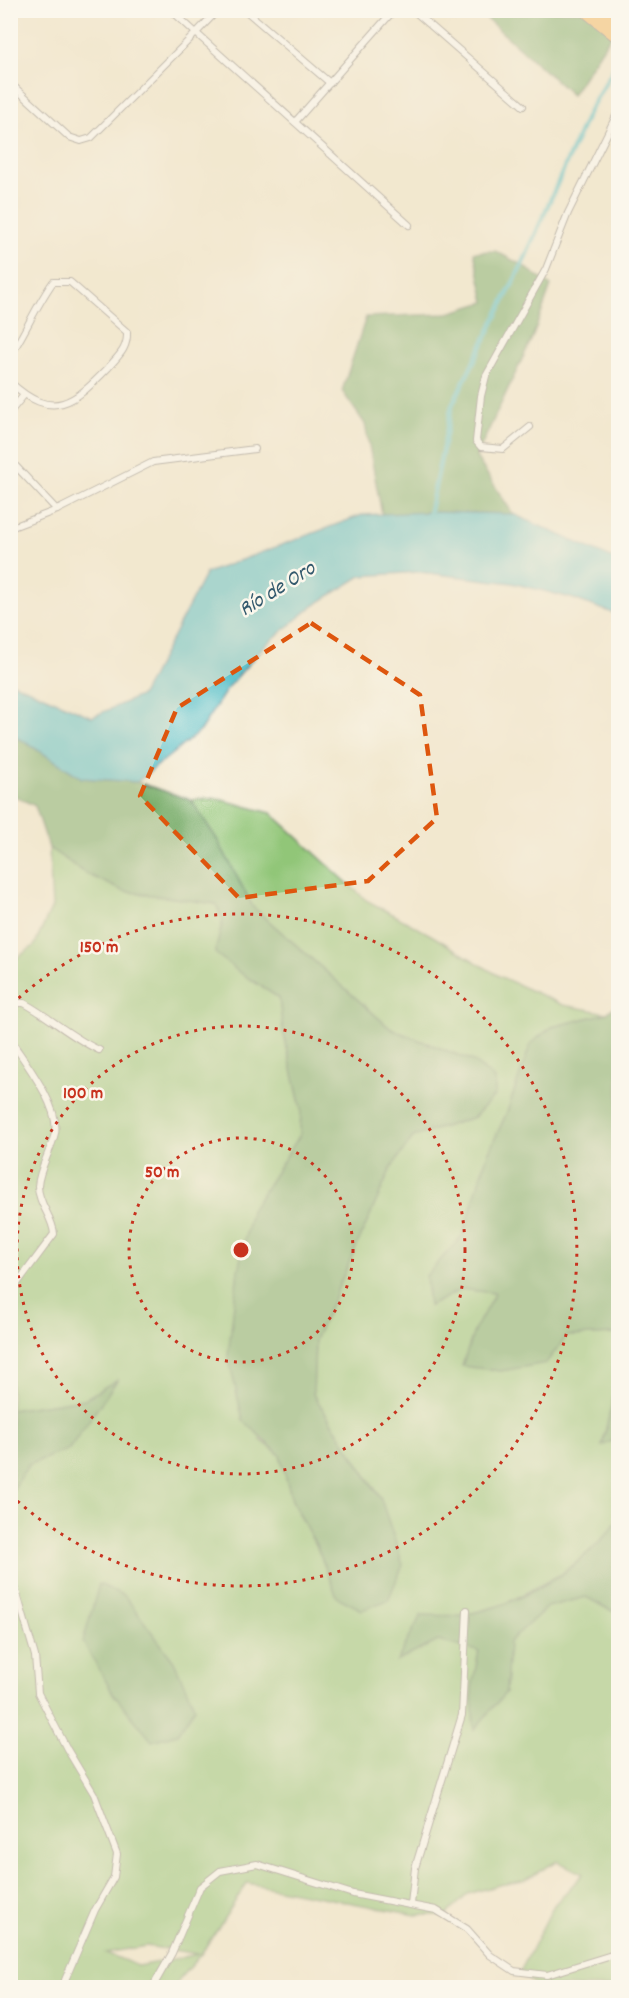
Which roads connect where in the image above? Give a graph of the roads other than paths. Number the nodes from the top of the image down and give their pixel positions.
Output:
1 (171, 10) edge
2 (218, 10) edge
3 (245, 10) edge
4 (394, 10) edge
5 (413, 10) edge
6 (591, 10) edge
7 (618, 32) edge
8 (196, 33) junction
9 (10, 83) edge
10 (330, 83) junction
11 (523, 106) dead end
12 (618, 112) edge
13 (295, 122) junction
14 (409, 225) dead end
15 (10, 356) edge
16 (10, 382) edge
17 (24, 395) junction
18 (10, 412) edge
19 (530, 427) dead end
20 (255, 449) dead end
21 (10, 460) edge
22 (57, 510) junction
23 (10, 528) edge
24 (10, 1009) edge
25 (10, 1039) edge
26 (99, 1050) dead end
27 (10, 1293) edge
28 (10, 1583) edge
29 (467, 1610) dead end
30 (411, 1904) junction
31 (618, 1953) edge
32 (65, 1988) edge
33 (152, 1988) edge

1 - 8 lane
2 - 8 lane
3 - 10 lane
4 - 10 lane
5 - 11 lane
6 - 7 highway
8 - 9 lane
8 - 13 lane
10 - 13 lane
12 - 19 lane
13 - 14 lane
15 - 17 lane
16 - 17 lane
17 - 18 lane
20 - 22 lane
21 - 22 lane
22 - 23 lane
24 - 26 lane
25 - 27 lane
28 - 32 lane
29 - 30 lane
30 - 31 lane
30 - 33 lane

